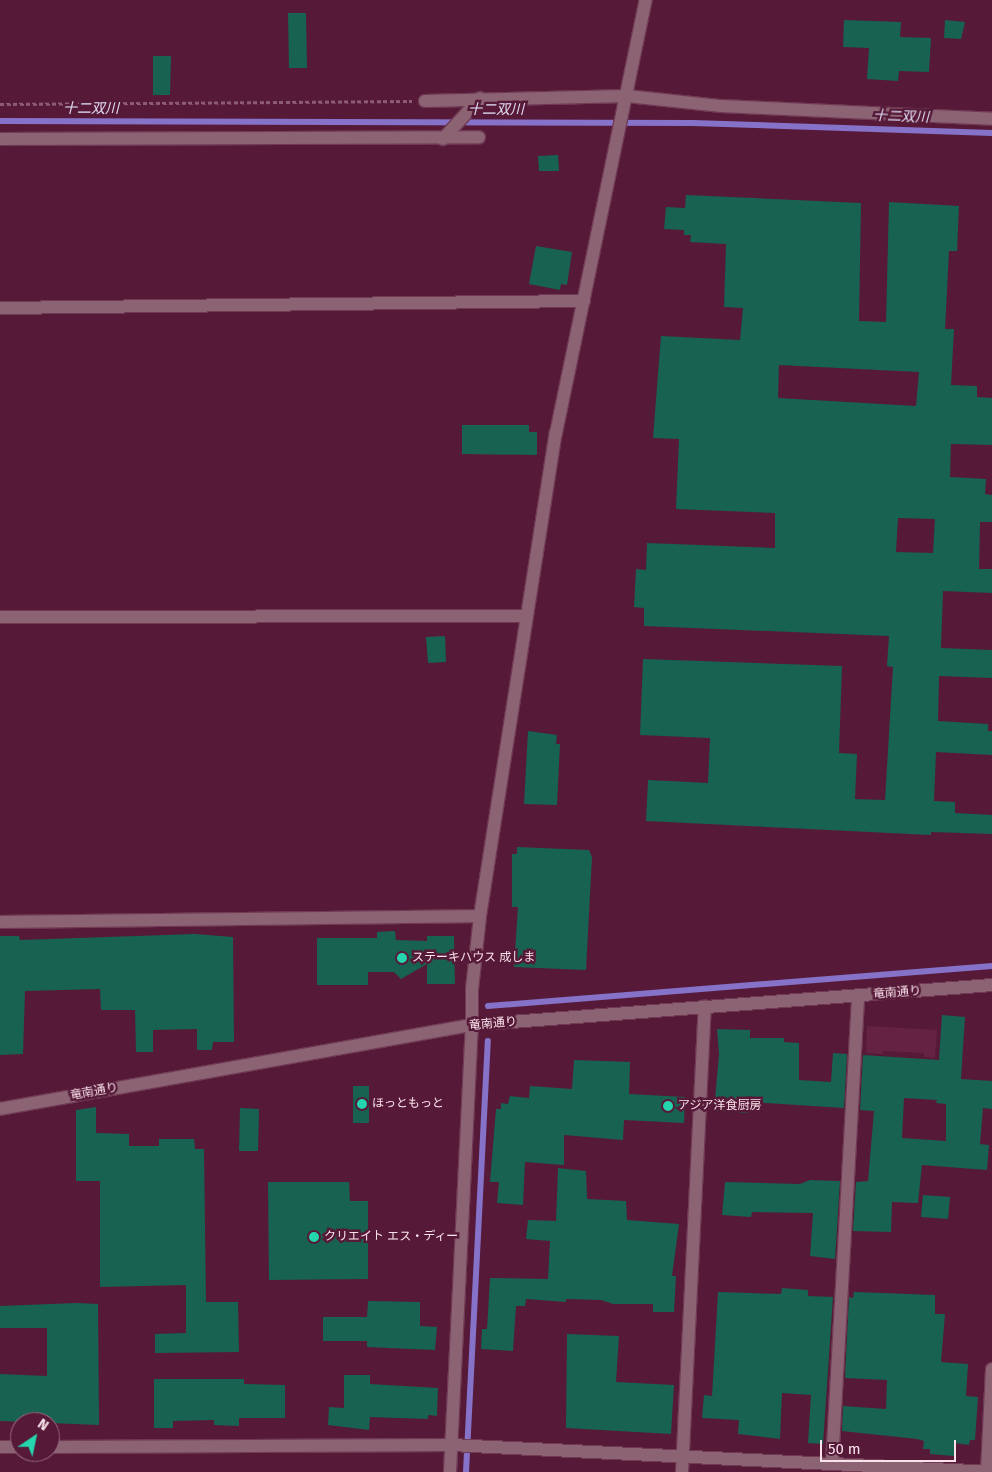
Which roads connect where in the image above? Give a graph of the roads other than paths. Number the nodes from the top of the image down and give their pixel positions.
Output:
1 (646, 0) edge
2 (480, 98) junction
3 (425, 101) road end
4 (626, 102) junction
5 (992, 119) edge
6 (479, 137) dead end
7 (0, 139) edge
8 (443, 139) junction
9 (584, 301) junction
10 (0, 308) edge
11 (526, 616) junction
12 (0, 617) edge
13 (480, 916) junction
14 (0, 922) edge
15 (992, 985) edge
16 (858, 996) junction
17 (705, 1007) junction
18 (472, 1025) junction
19 (0, 1109) edge
20 (992, 1369) edge
21 (452, 1445) junction
22 (60, 1447) edge
23 (683, 1456) junction
24 (832, 1464) junction
25 (450, 1472) edge
26 (682, 1472) edge
27 (987, 1472) edge
28 (992, 1472) edge

1 - 4 street
2 - 3 street
2 - 4 street
2 - 8 street
4 - 5 street
4 - 9 street
6 - 8 street
7 - 8 street
9 - 10 street
9 - 11 street
11 - 12 street
11 - 13 street
13 - 14 street
13 - 18 street
15 - 16 street, 竜南通り
16 - 17 street, 竜南通り
16 - 24 street
17 - 18 street, 竜南通り
17 - 23 street
18 - 19 street, 竜南通り
18 - 21 street
20 - 27 street
21 - 22 street
21 - 23 street
21 - 25 street
23 - 24 street
23 - 26 street
24 - 27 street
27 - 28 street

